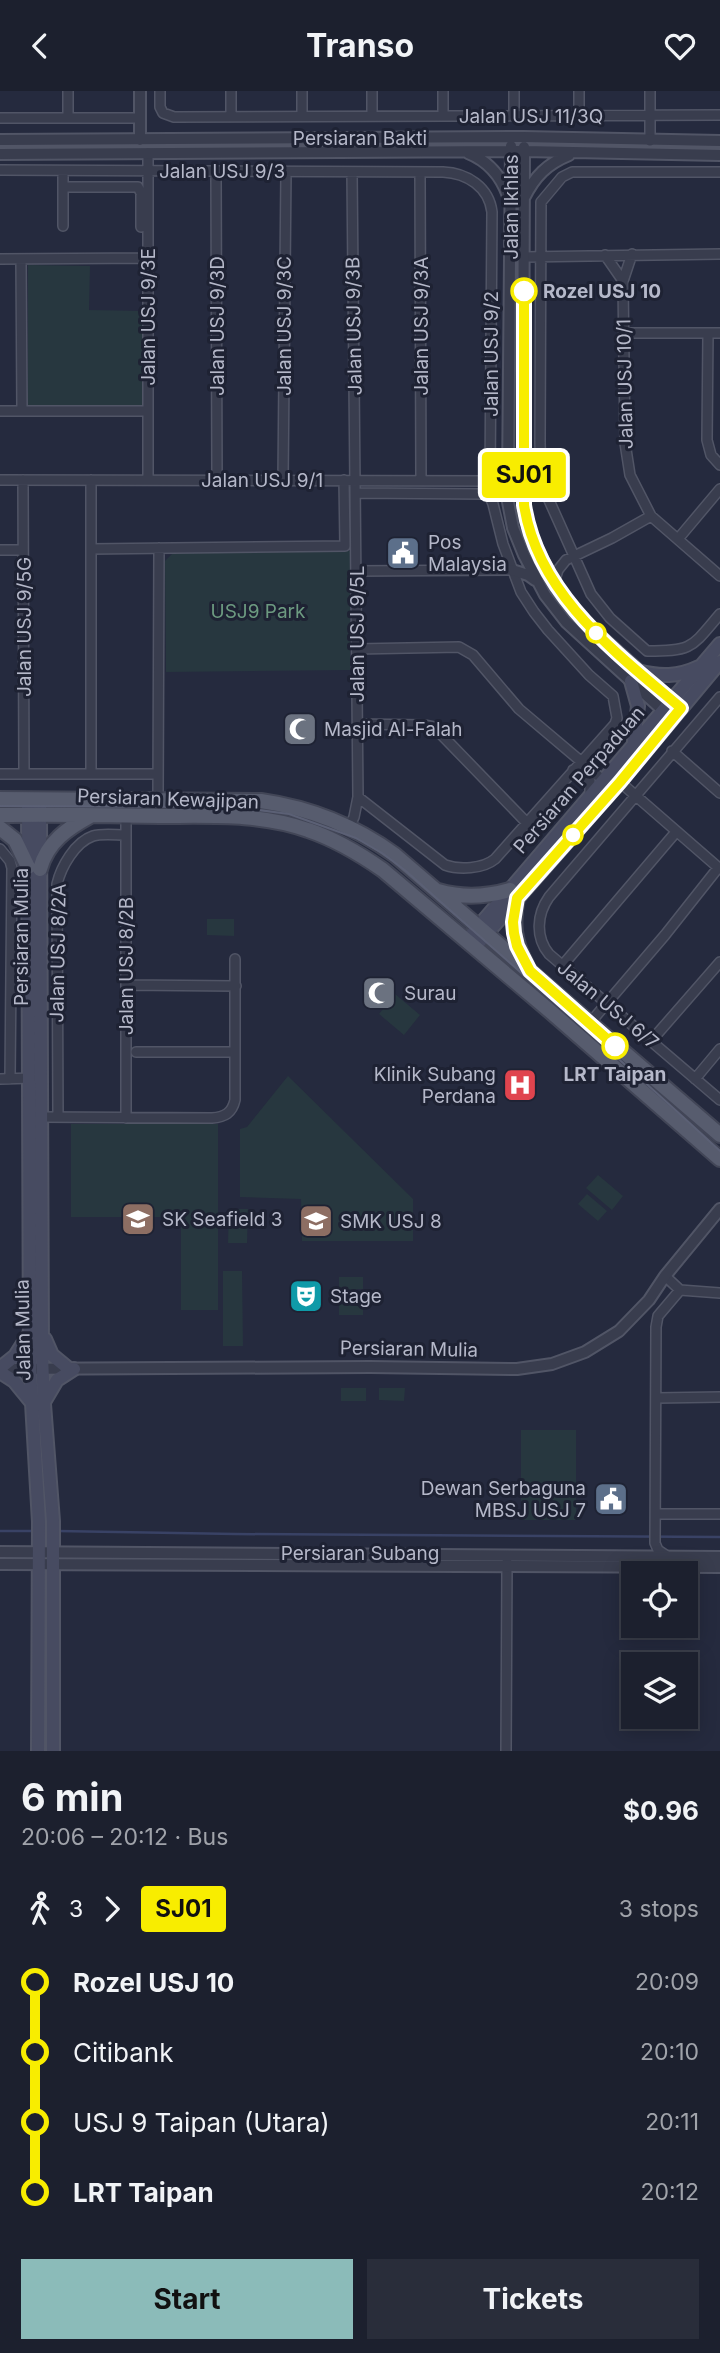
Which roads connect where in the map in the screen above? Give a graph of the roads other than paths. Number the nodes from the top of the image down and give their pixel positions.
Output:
1 (68, 91) edge
2 (140, 91) edge
3 (160, 91) edge
4 (231, 91) edge
5 (302, 91) edge
6 (372, 91) edge
7 (443, 91) edge
8 (513, 91) edge
9 (579, 91) edge
10 (650, 91) edge
11 (650, 115) junction
12 (720, 115) edge
13 (302, 116) junction
14 (372, 116) junction
15 (443, 116) junction
16 (514, 116) junction
17 (579, 116) junction
18 (231, 117) junction
19 (0, 118) edge
20 (68, 118) junction
21 (140, 118) junction
22 (524, 137) junction
23 (512, 138) junction
24 (140, 139) junction
25 (274, 139) junction
26 (0, 140) edge
27 (650, 141) junction
28 (684, 141) junction
29 (720, 141) edge
30 (511, 151) junction
31 (524, 151) junction
32 (463, 152) junction
33 (575, 152) junction
34 (148, 153) junction
35 (274, 153) junction
36 (0, 154) edge
37 (685, 154) junction
38 (720, 155) edge
39 (0, 170) edge
40 (63, 171) junction
41 (148, 171) junction
42 (286, 172) junction
43 (352, 172) junction
44 (420, 172) junction
45 (443, 172) joint
46 (720, 172) edge
47 (216, 173) junction
48 (63, 187) junction
49 (523, 200) junction
50 (511, 206) junction
51 (63, 226) dead end
52 (141, 227) dead end
53 (632, 254) junction
54 (720, 254) edge
55 (540, 255) junction
56 (605, 255) junction
57 (524, 257) junction
58 (148, 258) junction
59 (0, 259) edge
60 (21, 259) junction
61 (510, 270) junction
62 (623, 281) junction
63 (625, 333) junction
64 (708, 333) junction
65 (720, 334) edge
66 (0, 411) edge
67 (22, 411) junction
68 (148, 411) junction
69 (720, 465) edge
70 (0, 480) edge
71 (23, 480) junction
72 (91, 480) junction
73 (148, 480) junction
74 (217, 480) junction
75 (283, 480) junction
76 (344, 480) junction
77 (356, 480) junction
78 (421, 481) junction
79 (490, 481) junction
80 (508, 481) junction
81 (524, 481) junction
82 (720, 489) edge
83 (356, 493) junction
84 (651, 516) junction
85 (678, 539) junction
86 (159, 548) junction
87 (91, 549) junction
88 (0, 550) edge
89 (23, 550) junction
90 (524, 555) junction
91 (574, 556) junction
92 (512, 570) junction
93 (356, 571) junction
94 (720, 576) edge
95 (537, 582) junction
96 (554, 583) junction
97 (720, 614) edge
98 (720, 644) edge
99 (357, 649) junction
100 (720, 662) edge
101 (702, 666) junction
102 (635, 676) junction
103 (720, 697) edge
104 (672, 709) junction
105 (358, 724) junction
106 (633, 746) junction
107 (672, 751) junction
108 (581, 762) junction
109 (573, 770) junction
110 (91, 773) junction
111 (0, 774) edge
112 (24, 774) junction
113 (158, 774) junction
114 (603, 780) junction
115 (620, 782) junction
116 (718, 788) edge
117 (0, 790) edge
118 (590, 794) junction
119 (634, 795) junction
120 (358, 797) junction
121 (0, 799) edge
122 (34, 799) junction
123 (151, 799) junction
124 (0, 815) edge
125 (34, 815) junction
126 (92, 815) junction
127 (126, 815) junction
128 (527, 823) junction
129 (0, 828) edge
130 (349, 828) junction
131 (676, 832) junction
132 (126, 835) junction
133 (0, 849) edge
134 (34, 868) junction
135 (719, 869) edge
136 (434, 889) junction
137 (514, 894) junction
138 (482, 931) junction
139 (471, 944) junction
140 (236, 959) dead end
141 (720, 962) edge
142 (562, 966) junction
143 (530, 971) junction
144 (126, 985) junction
145 (236, 986) junction
146 (607, 1003) junction
147 (589, 1024) junction
148 (651, 1041) junction
149 (720, 1049) edge
150 (136, 1052) dead end
151 (235, 1052) junction
152 (35, 1078) junction
153 (5, 1079) edge
154 (695, 1079) junction
155 (720, 1100) edge
156 (41, 1117) junction
157 (58, 1117) junction
158 (125, 1118) junction
159 (720, 1135) edge
160 (720, 1159) edge
161 (720, 1209) edge
162 (665, 1276) junction
163 (680, 1290) junction
164 (720, 1293) edge
165 (36, 1330) junction
166 (36, 1369) junction
167 (71, 1369) junction
168 (0, 1370) edge
169 (720, 1397) edge
170 (657, 1398) junction
171 (38, 1404) junction
172 (656, 1514) junction
173 (720, 1514) edge
174 (655, 1543) junction
175 (0, 1552) edge
176 (53, 1552) junction
177 (39, 1553) junction
178 (635, 1556) junction
179 (667, 1556) junction
180 (720, 1556) edge
181 (507, 1559) junction
182 (0, 1564) edge
183 (720, 1567) edge
184 (38, 1751) edge
185 (53, 1751) edge
186 (506, 1751) edge

1 - 20 street
2 - 21 street
3 - 18 street, Jalan USJ 11/3Q
4 - 18 street
5 - 13 street
6 - 14 street
7 - 15 street
8 - 16 street
9 - 17 street
10 - 11 street
11 - 12 street, Jalan USJ 11/3Q
11 - 17 street, Jalan USJ 11/3Q
11 - 27 street
13 - 14 street, Jalan USJ 11/3Q
13 - 18 street, Jalan USJ 11/3Q
14 - 15 street, Jalan USJ 11/3Q
15 - 16 street, Jalan USJ 11/3Q
16 - 17 street, Jalan USJ 11/3Q
19 - 20 street
20 - 21 street
21 - 24 street
22 - 23 street, Persiaran Bakti
22 - 27 street, Persiaran Bakti
22 - 31 street, Jalan Ikhlas
23 - 25 street, Persiaran Bakti
23 - 30 street, Jalan Ikhlas
24 - 25 street, Persiaran Bakti
24 - 26 street, Persiaran Bakti
25 - 35 street
27 - 28 street, Persiaran Bakti
28 - 29 street, Persiaran Bakti
28 - 37 street
30 - 31 street, Persiaran Bakti
30 - 32 street, Persiaran Bakti
30 - 50 street, Jalan Ikhlas
31 - 33 street, Persiaran Bakti
31 - 49 street, Jalan Ikhlas
32 - 35 street, Persiaran Bakti
32 - 50 street
33 - 37 street, Persiaran Bakti
33 - 49 street
34 - 35 street, Persiaran Bakti
34 - 36 street, Persiaran Bakti
34 - 41 street, Jalan USJ 9/3E
37 - 38 street, Persiaran Bakti
39 - 40 street, Jalan USJ 9/3
40 - 41 street, Jalan USJ 9/3
40 - 48 street
41 - 47 street, Jalan USJ 9/3
41 - 58 street, Jalan USJ 9/3E
42 - 43 street, Jalan USJ 9/3
42 - 47 street, Jalan USJ 9/3
42 - 75 street, Jalan USJ 9/3C
43 - 44 street, Jalan USJ 9/3
43 - 77 street, Jalan USJ 9/3B
44 - 45 street, Jalan USJ 9/3
44 - 78 street, Jalan USJ 9/3A
45 - 79 street, Jalan USJ 9/2
46 - 55 street
47 - 74 street, Jalan USJ 9/3D
48 - 51 street
48 - 52 street
49 - 57 street, Jalan Ikhlas
50 - 61 street, Jalan Ikhlas
53 - 54 street
53 - 56 street
53 - 62 street, Jalan USJ 10/1
55 - 56 street
55 - 57 street
55 - 91 street
56 - 62 street
57 - 61 street
57 - 81 street, Jalan Ikhlas
58 - 60 street
58 - 68 street, Jalan USJ 9/3E
59 - 60 street
60 - 67 street
61 - 80 street, Jalan Ikhlas
62 - 63 street, Jalan USJ 10/1
63 - 64 street
63 - 84 street, Jalan USJ 10/1
64 - 65 street
64 - 69 street
66 - 67 street
67 - 68 street
68 - 73 street, Jalan USJ 9/3E
70 - 71 street, Jalan USJ 9/1
71 - 72 street, Jalan USJ 9/1
71 - 89 street, Jalan USJ 9/5G
72 - 73 street, Jalan USJ 9/1
72 - 87 street
73 - 74 street, Jalan USJ 9/1
74 - 75 street, Jalan USJ 9/1
75 - 76 street, Jalan USJ 9/1
76 - 77 street, Jalan USJ 9/1
76 - 86 street
77 - 78 street, Jalan USJ 9/1
77 - 83 street, Jalan USJ 9/5L
78 - 79 street, Jalan USJ 9/1
79 - 80 street, Jalan USJ 9/1
80 - 81 street, Jalan USJ 9/1
80 - 90 street, Jalan Ikhlas
81 - 96 street, Jalan Ikhlas
82 - 85 street
83 - 92 street
83 - 93 street, Jalan USJ 9/5L
84 - 85 street, Jalan USJ 10/1
84 - 91 street
85 - 94 street, Jalan USJ 10/1
86 - 87 street
86 - 113 street
87 - 110 street
88 - 89 street
89 - 112 street, Jalan USJ 9/5G
90 - 92 street
90 - 95 street, Jalan Ikhlas
91 - 96 street
91 - 97 street
92 - 93 street
92 - 95 street
92 - 108 street
93 - 99 street, Jalan USJ 9/5L
95 - 102 street, Jalan Ikhlas
96 - 102 street, Jalan Ikhlas
98 - 101 main road, Persiaran Perpaduan
99 - 105 street, Jalan USJ 9/5L
99 - 108 street
100 - 104 main road, Persiaran Perpaduan
101 - 102 main road
101 - 104 main road, Persiaran Perpaduan
102 - 104 street, Jalan Ikhlas
102 - 106 main road
103 - 107 street, Jalan USJ 6/7
104 - 106 main road, Persiaran Perpaduan
104 - 115 main road, Persiaran Perpaduan
105 - 120 street, Jalan USJ 9/5L
105 - 128 street
106 - 114 main road, Persiaran Perpaduan
107 - 116 street
107 - 119 street, Jalan USJ 6/7
108 - 109 street
108 - 114 street
109 - 118 street
109 - 128 street
110 - 112 street
110 - 113 street
111 - 112 street
113 - 123 street
114 - 118 main road, Persiaran Perpaduan
115 - 119 street
115 - 137 main road, Persiaran Perpaduan
117 - 123 main road, Persiaran Kewajipan
118 - 137 main road, Persiaran Perpaduan
119 - 131 street
119 - 142 street, Jalan USJ 6/7
120 - 128 street
120 - 130 street, Jalan USJ 9/5L
121 - 122 main road, Persiaran Kewajipan
122 - 123 main road, Persiaran Kewajipan
122 - 125 main road, Persiaran Mulia
123 - 130 main road, Persiaran Kewajipan
124 - 125 main road, Persiaran Kewajipan
125 - 126 main road, Persiaran Kewajipan
125 - 134 main road, Persiaran Mulia
126 - 127 main road, Persiaran Kewajipan
126 - 134 main road
127 - 132 street, Jalan USJ 8/2B
127 - 139 main road, Persiaran Kewajipan
129 - 134 main road
130 - 136 main road, Persiaran Kewajipan
131 - 135 street
131 - 142 street
132 - 144 street, Jalan USJ 8/2B
132 - 157 street, Jalan USJ 8/2A
133 - 153 street
134 - 152 main road, Persiaran Mulia
135 - 146 street
136 - 137 main road
136 - 138 main road, Persiaran Kewajipan
137 - 138 main road, Persiaran Perpaduan
137 - 143 main road
138 - 139 main road, Persiaran Perpaduan
138 - 143 main road, Persiaran Kewajipan
139 - 160 main road, Persiaran Kewajipan
140 - 145 street
141 - 148 street
142 - 146 street, Jalan USJ 6/7
143 - 147 main road, Persiaran Kewajipan
144 - 145 street
144 - 158 street, Jalan USJ 8/2B
145 - 151 street
146 - 147 street
146 - 148 street, Jalan USJ 6/7
147 - 159 main road, Persiaran Kewajipan
148 - 154 street, Jalan USJ 6/7
149 - 154 street
150 - 151 street
151 - 158 street
152 - 153 street
152 - 156 main road, Persiaran Mulia
152 - 165 main road, Persiaran Mulia
154 - 155 street, Jalan USJ 6/7
156 - 157 street
156 - 165 main road, Jalan Mulia
157 - 158 street
161 - 162 street, Persiaran Mulia
162 - 163 street
162 - 167 street, Persiaran Mulia
163 - 164 street
163 - 170 street
165 - 166 main road, Jalan Mulia
165 - 167 main road
165 - 168 main road
166 - 167 street, Persiaran Mulia
166 - 168 street, Persiaran Mulia
166 - 171 main road, Jalan Mulia
167 - 171 main road
168 - 171 main road
169 - 170 street
170 - 172 street
171 - 176 main road, Jalan Mulia
171 - 177 main road
172 - 173 street
172 - 174 street
174 - 178 street
174 - 179 street
175 - 177 street, Persiaran Subang
176 - 177 street, Persiaran Subang
176 - 181 street, Persiaran Subang
176 - 185 main road, Jalan Mulia
177 - 182 street, Persiaran Subang
177 - 184 main road
178 - 179 street, Persiaran Subang
178 - 181 street, Persiaran Subang
179 - 180 street, Persiaran Subang
181 - 183 street, Persiaran Subang
181 - 186 street

